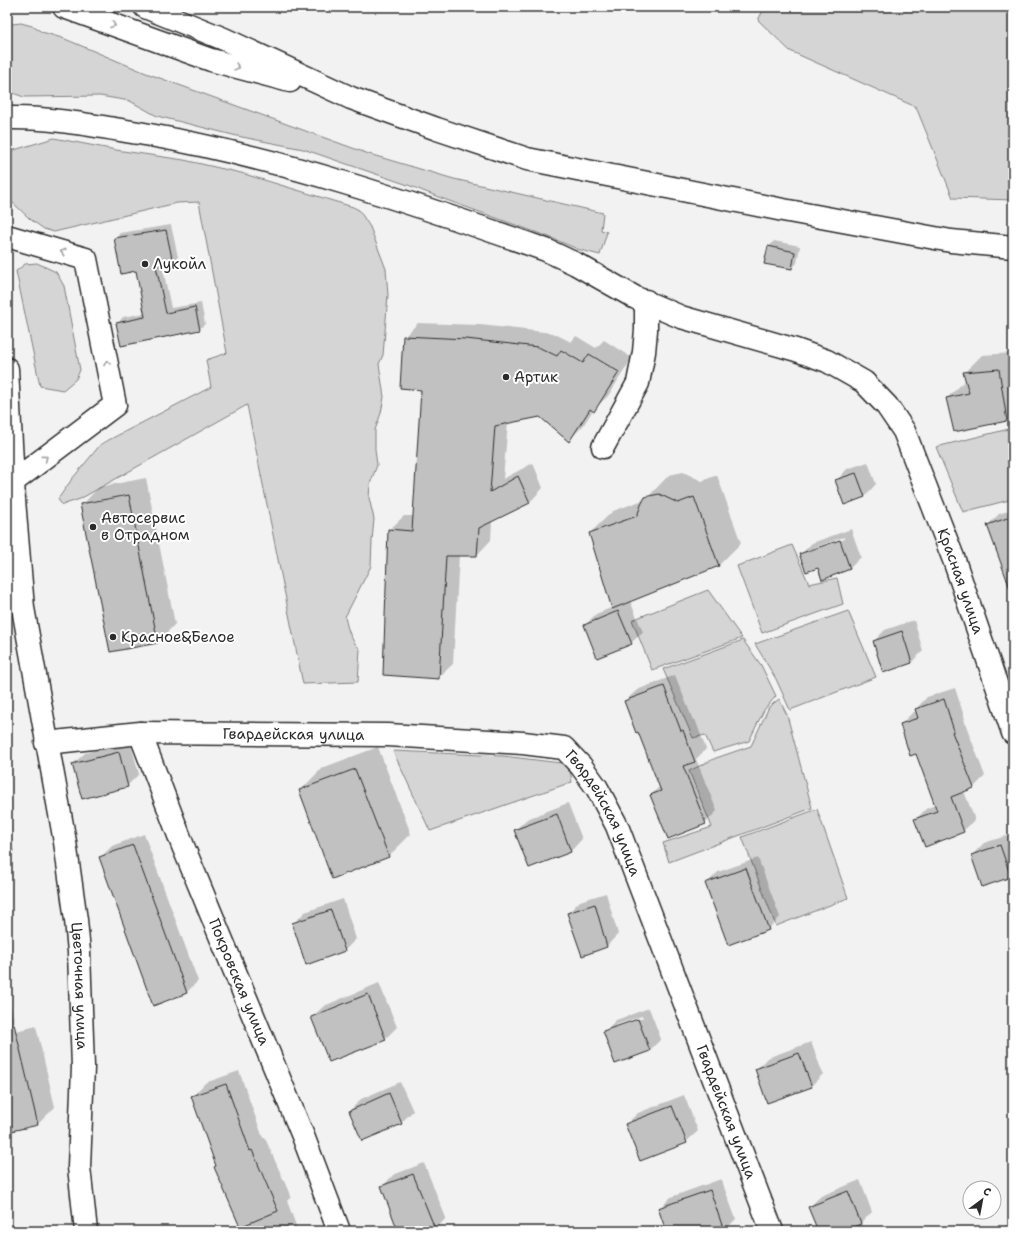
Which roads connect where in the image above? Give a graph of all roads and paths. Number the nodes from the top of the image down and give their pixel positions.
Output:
1 (64, 7) edge
2 (145, 7) edge
3 (351, 98) junction
4 (7, 118) edge
5 (7, 236) edge
6 (1013, 247) edge
7 (646, 301) junction
8 (7, 372) edge
9 (603, 447) dead end
10 (12, 495) edge
11 (140, 733) junction
12 (1013, 733) edge
13 (46, 742) junction
14 (86, 1231) edge
15 (339, 1231) edge
16 (772, 1231) edge

1 -> 3 main road
2 - 3 main road
3 - 6 main road
4 - 7 main road, Красная улица
10 -> 5 main road
7 - 9 main road
7 - 12 main road, Красная улица
8 - 10 main road, Цветочная улица
10 - 13 main road, Цветочная улица
11 - 13 main road, Гвардейская улица
11 - 15 main road, Покровская улица
11 - 16 main road, Гвардейская улица
13 - 14 main road, Цветочная улица

